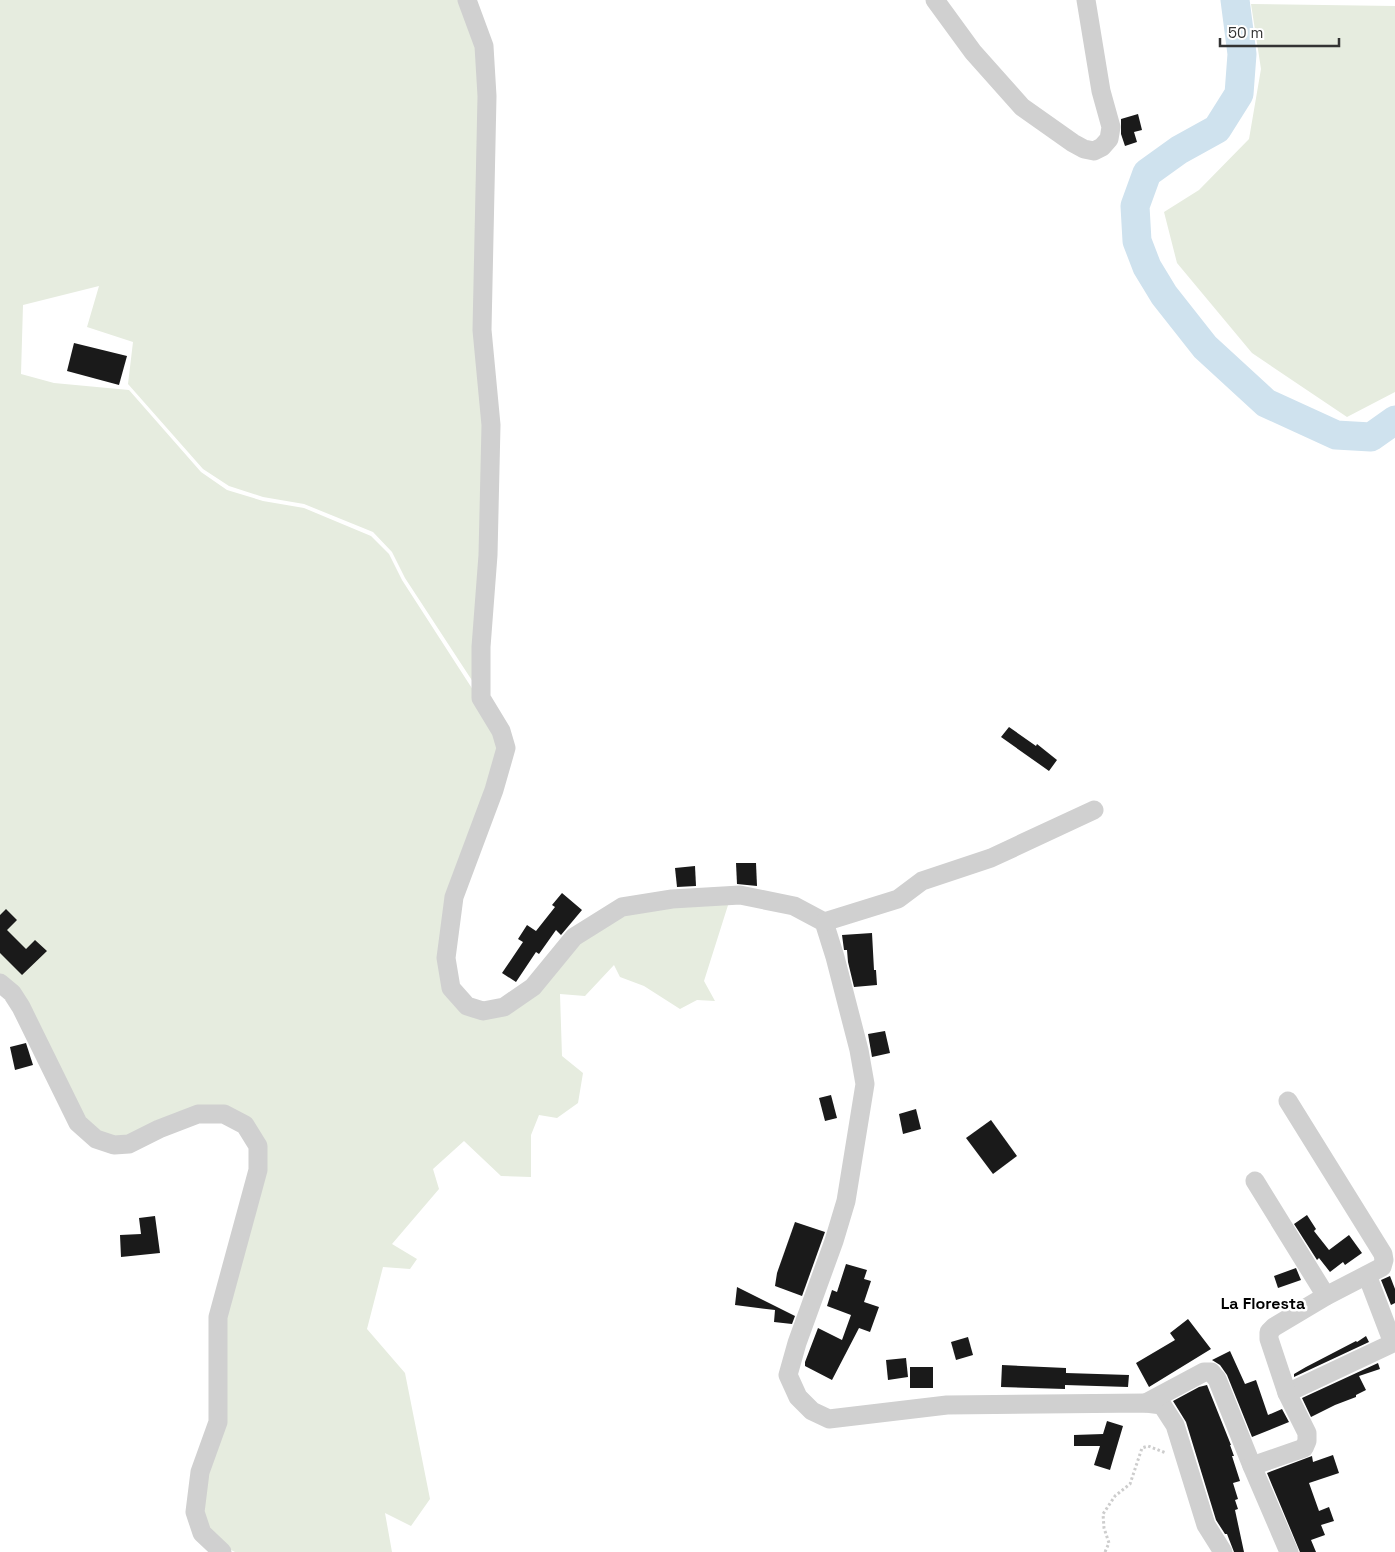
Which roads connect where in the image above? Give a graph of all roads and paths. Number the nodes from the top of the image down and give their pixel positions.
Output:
1 (467, 0) edge
2 (934, 0) edge
3 (1086, 0) edge
4 (1094, 810) dead end
5 (824, 922) junction
6 (0, 983) edge
7 (1288, 1101) dead end
8 (1255, 1181) dead end
9 (1367, 1276) junction
10 (1326, 1296) junction
11 (1287, 1393) junction
12 (1146, 1403) junction
13 (1184, 1456) junction
14 (1252, 1466) junction
15 (222, 1552) edge
16 (1105, 1552) edge
17 (1223, 1552) edge
18 (1289, 1552) edge

1 - 5 street
2 - 3 street
4 - 5 street
5 - 12 street
6 - 15 street
7 - 9 street
8 - 10 street
9 - 10 street
9 - 11 street
10 - 11 street
11 - 14 street
12 - 13 street
12 - 14 street
13 - 16 path
13 - 17 street
14 - 18 street

